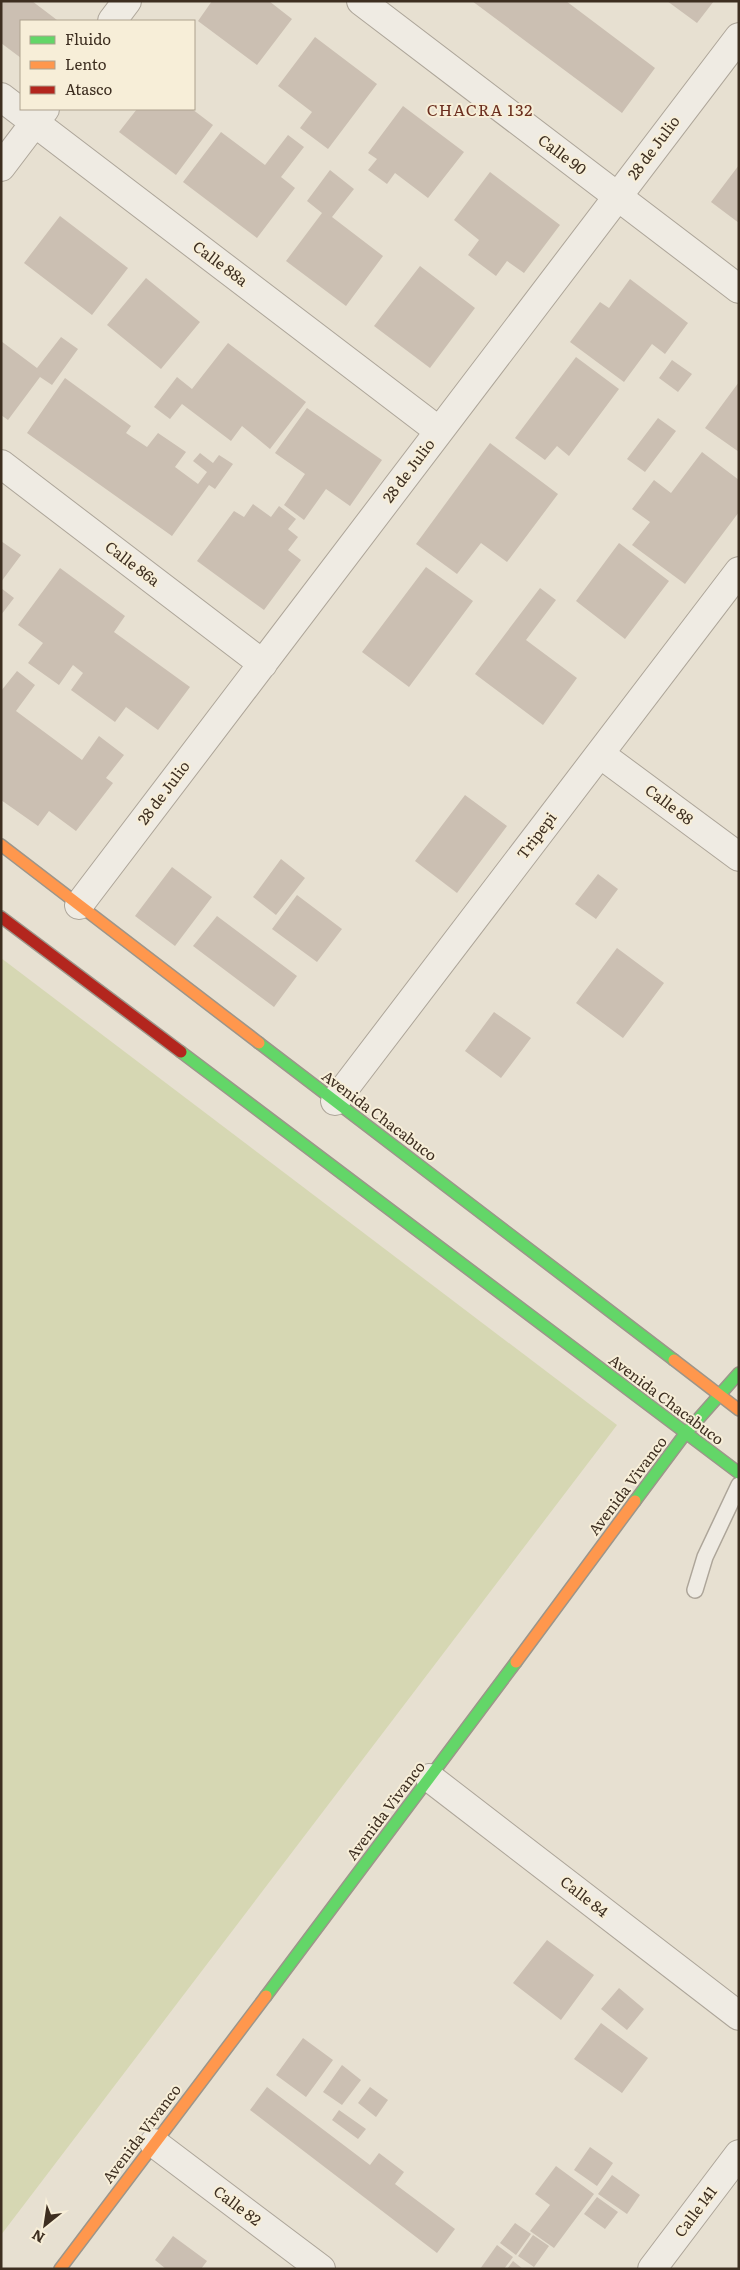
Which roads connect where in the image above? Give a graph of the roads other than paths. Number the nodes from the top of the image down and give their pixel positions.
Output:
1 (127, 1) edge
2 (361, 1) edge
3 (113, 20) edge
4 (739, 37) edge
5 (1, 97) edge
6 (20, 106) edge
7 (28, 110) edge
8 (40, 116) edge
9 (1, 166) edge
10 (617, 197) junction
11 (739, 289) edge
12 (439, 431) junction
13 (1, 464) edge
14 (739, 571) edge
15 (262, 664) junction
16 (600, 754) junction
17 (1, 845) edge
18 (739, 857) edge
19 (79, 905) junction
20 (1, 917) edge
21 (335, 1101) junction
22 (739, 1372) edge
23 (720, 1396) junction
24 (739, 1410) edge
25 (685, 1434) junction
26 (739, 1473) edge
27 (739, 1486) edge
28 (694, 1590) dead end
29 (430, 1778) junction
30 (739, 2016) edge
31 (154, 2143) junction
32 (739, 2154) edge
33 (60, 2269) edge
34 (320, 2269) edge
35 (652, 2269) edge

1 - 3 street
2 - 10 street, Calle 90
4 - 10 street, 28 de Julio
5 - 6 street, Calle 88a
7 - 8 street, Calle 88a
8 - 9 street
8 - 12 street, Calle 88a
10 - 11 street, Calle 90
10 - 12 street, 28 de Julio
12 - 15 street, 28 de Julio
13 - 15 street, Calle 86a
14 - 16 street, Tripepi
15 - 19 street, 28 de Julio
16 - 18 street, Calle 88
16 - 21 street, Tripepi
17 - 19 main road, Avenida Chacabuco
19 - 21 main road, Avenida Chacabuco
20 - 25 main road, Avenida Chacabuco
21 - 23 main road, Avenida Chacabuco
22 - 23 main road, Avenida Vivanco
23 - 24 main road, Avenida Chacabuco
23 - 25 main road, Avenida Vivanco
25 - 26 main road, Avenida Chacabuco
25 - 29 main road, Avenida Vivanco
27 - 28 lane
29 - 30 street, Calle 84
29 - 31 main road, Avenida Vivanco
31 - 33 main road, Avenida Vivanco
31 - 34 street, Calle 82
32 - 35 street, Calle 141

